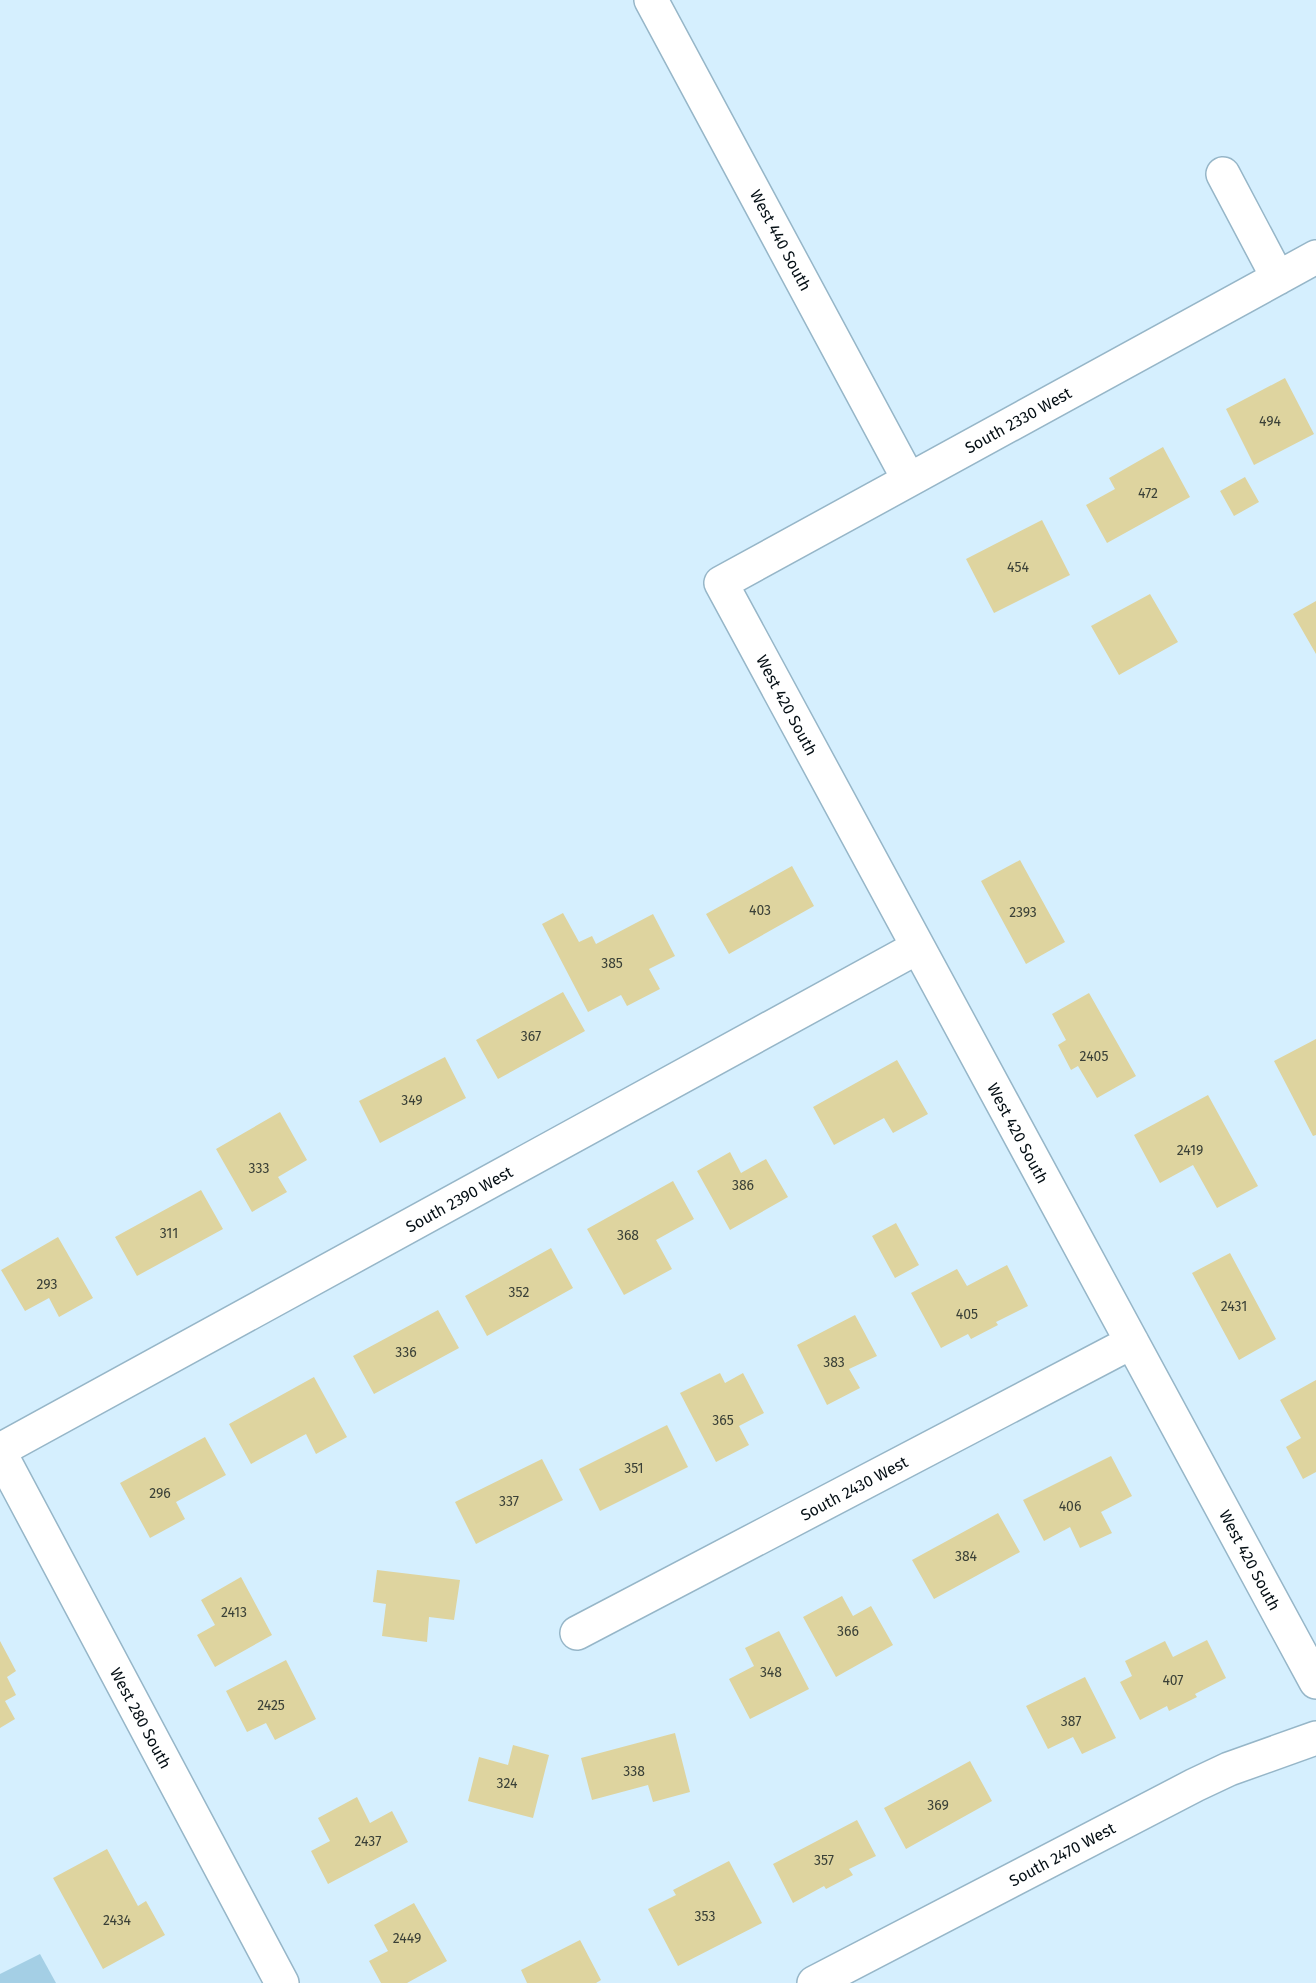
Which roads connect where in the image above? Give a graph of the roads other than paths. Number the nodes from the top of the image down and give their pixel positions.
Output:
1 (651, 0) edge
2 (1223, 174) dead end
3 (1316, 257) edge
4 (1278, 278) junction
5 (909, 480) junction
6 (721, 583) joint
7 (918, 947) junction
8 (1132, 1342) junction
9 (0, 1451) edge
10 (577, 1633) dead end
11 (1316, 1682) edge
12 (1316, 1738) edge
13 (282, 1983) edge
14 (814, 1983) edge

1 - 5 street, West 440 South
2 - 4 street
3 - 4 street, South 2330 West
4 - 5 street, South 2330 West
5 - 6 street, South 2330 West
6 - 7 street, West 420 South
7 - 8 street, West 420 South
7 - 9 street, South 2390 West
8 - 10 street, South 2430 West
8 - 11 street, West 420 South
9 - 13 street, West 280 South
12 - 14 street, South 2470 West

